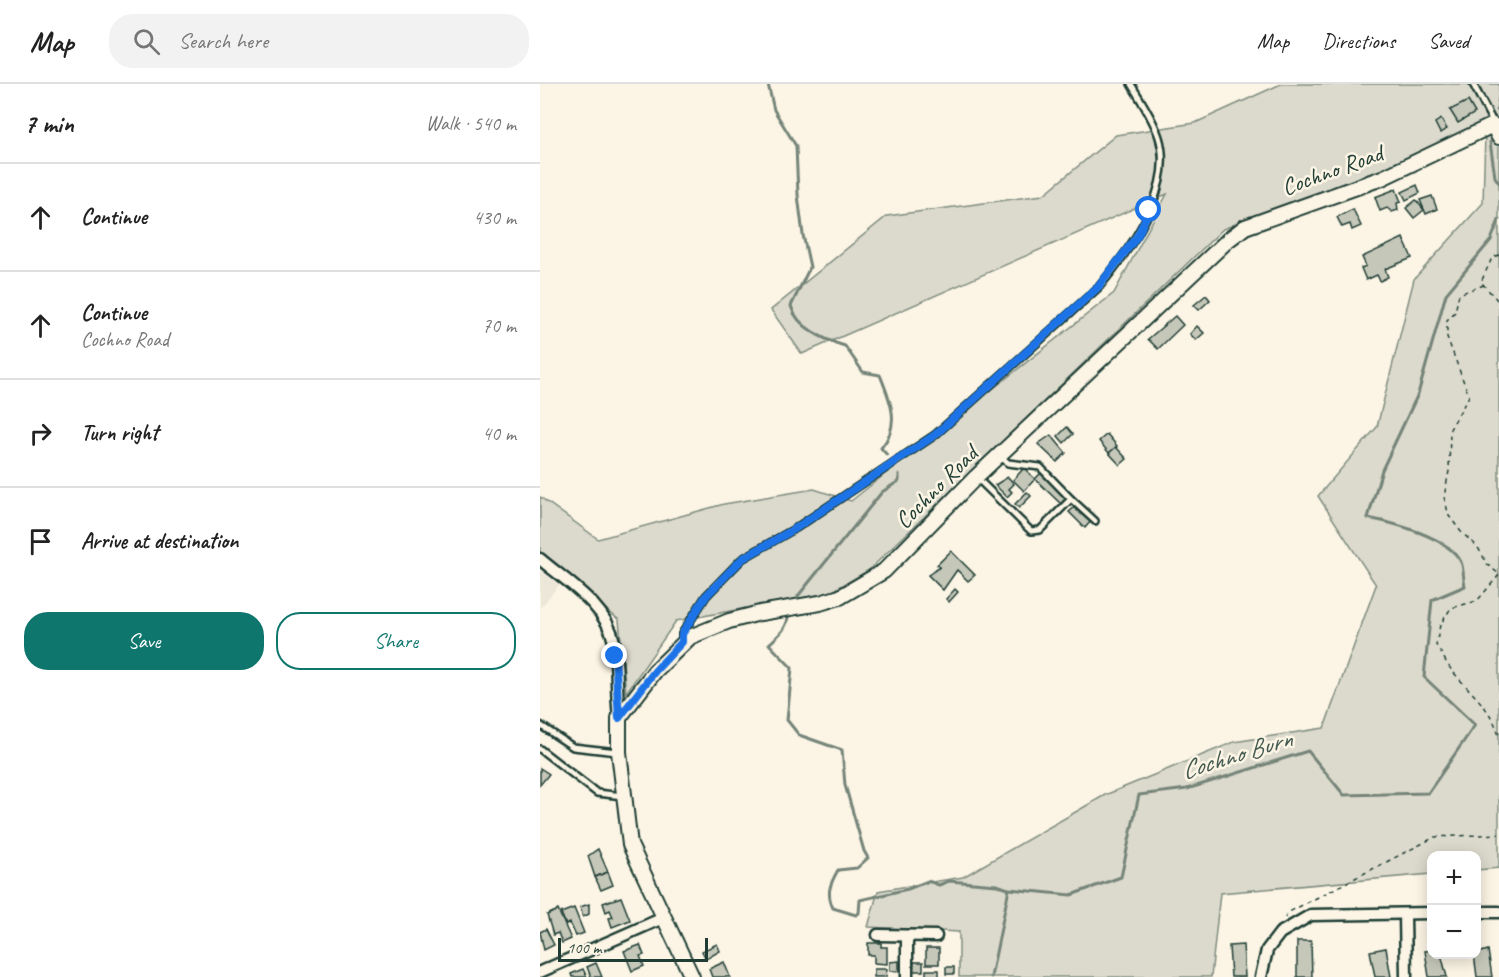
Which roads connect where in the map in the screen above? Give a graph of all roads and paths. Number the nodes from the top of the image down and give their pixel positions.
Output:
1 (1131, 84) edge
2 (1473, 84) edge
3 (1497, 128) edge
4 (1499, 255) edge
5 (1484, 285) junction
6 (1499, 302) edge
7 (1000, 455) junction
8 (976, 477) junction
9 (1071, 499) junction
10 (1095, 521) dead end
11 (540, 560) edge
12 (1499, 574) edge
13 (682, 642) junction
14 (619, 718) junction
15 (540, 725) edge
16 (1499, 737) edge
17 (540, 749) edge
18 (619, 752) junction
19 (623, 796) junction
20 (1499, 834) edge
21 (1481, 912) edge
22 (1499, 912) edge
23 (1427, 913) edge
24 (1405, 914) junction
25 (663, 918) junction
26 (1280, 933) junction
27 (878, 935) dead end
28 (907, 936) junction
29 (936, 936) dead end
30 (540, 972) edge
31 (692, 977) edge
32 (907, 977) edge
33 (1261, 977) edge
34 (1406, 977) edge

1 - 13 lane
2 - 3 lane
3 - 7 street, Cochno Road
4 - 5 path
5 - 6 path
5 - 12 path
7 - 8 street, Cochno Road
7 - 9 lane
8 - 9 lane
8 - 13 street, Cochno Road
9 - 10 lane
11 - 14 street
12 - 16 path
13 - 14 street, Cochno Road
14 - 18 street
15 - 18 lane
17 - 19 lane
18 - 19 street
19 - 25 street
20 - 26 path
21 - 22 street
23 - 24 street
24 - 26 street
24 - 34 street
25 - 30 street
25 - 31 street
26 - 33 street
27 - 28 street
28 - 29 street
28 - 32 street

